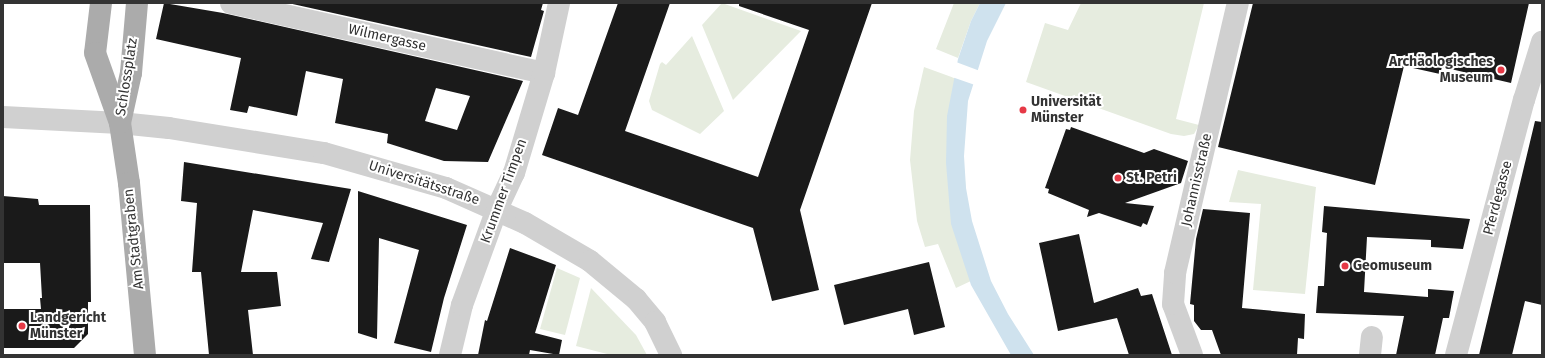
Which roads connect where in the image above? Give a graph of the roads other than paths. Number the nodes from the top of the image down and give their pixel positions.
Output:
1 (101, 3) edge
2 (137, 3) edge
3 (230, 3) edge
4 (559, 3) edge
5 (1238, 3) edge
6 (1542, 42) edge
7 (544, 73) junction
8 (3, 117) edge
9 (120, 123) junction
10 (497, 209) junction
11 (145, 355) edge
12 (450, 355) edge
13 (671, 355) edge
14 (1192, 355) edge
15 (1456, 355) edge

1 - 9 main road, Schlossplatz
2 - 9 main road, Schlossplatz
3 - 7 street, Wilmergasse
4 - 7 street, Krummer Timpen
5 - 14 street, Johannisstraße
6 - 15 street, Pferdegasse
7 - 10 street, Krummer Timpen
8 - 9 street, Universitätsstraße
9 - 10 street, Universitätsstraße
9 - 11 main road, Am Stadtgraben
10 - 12 street, Krummer Timpen
10 - 13 street, Universitätsstraße

